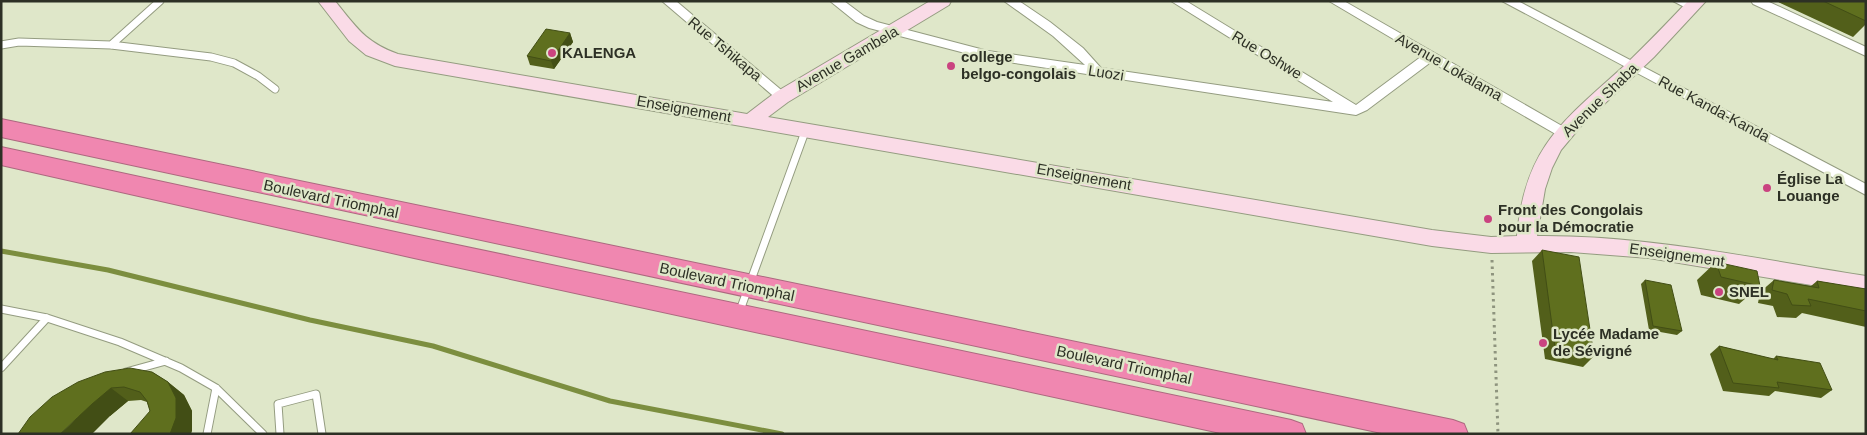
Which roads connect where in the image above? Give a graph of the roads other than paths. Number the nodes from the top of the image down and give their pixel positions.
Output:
1 (160, 1) edge
2 (326, 1) edge
3 (668, 1) edge
4 (836, 1) edge
5 (943, 1) edge
6 (1010, 1) edge
7 (1177, 1) edge
8 (1335, 1) edge
9 (1508, 1) edge
10 (1757, 1) edge
11 (1689, 3) edge
12 (894, 32) junction
13 (1, 45) edge
14 (111, 45) junction
15 (1866, 52) edge
16 (1430, 56) junction
17 (1634, 66) junction
18 (1098, 72) junction
19 (275, 89) dead end
20 (782, 97) junction
21 (1356, 110) junction
22 (752, 120) junction
23 (1, 128) edge
24 (806, 130) junction
25 (1564, 133) junction
26 (1, 156) edge
27 (1866, 190) edge
28 (1526, 245) junction
29 (1866, 285) edge
30 (748, 286) junction
31 (1, 309) edge
32 (738, 316) junction
33 (47, 318) junction
34 (166, 361) junction
35 (1, 368) edge
36 (116, 375) edge
37 (216, 388) junction
38 (208, 434) edge
39 (263, 434) edge
40 (280, 434) edge
41 (322, 434) edge
42 (1291, 434) edge
43 (1453, 434) edge

1 - 14 lane
2 - 22 street, Enseignement
3 - 20 street, Rue Tshikapa
4 - 12 street, Luozi
5 - 12 street, Avenue Gambela
6 - 18 street
7 - 21 street, Rue Oshwe
8 - 16 street, Avenue Lokalama
9 - 17 street, Rue Kanda-Kanda
10 - 15 street
11 - 17 street, Avenue Shaba
12 - 18 street, Luozi
12 - 20 street, Avenue Gambela
13 - 14 lane
14 - 19 lane
16 - 21 street
16 - 25 street, Avenue Lokalama
17 - 25 street, Avenue Shaba
17 - 27 street, Rue Kanda-Kanda
18 - 21 street, Luozi
20 - 22 street, Avenue Gambela
22 - 24 street, Enseignement
23 - 30 highway, Boulevard Triomphal
24 - 28 street, Enseignement
24 - 30 lane
25 - 28 street, Avenue Shaba
26 - 32 highway, Boulevard Triomphal
28 - 29 street, Enseignement
30 - 32 lane
30 - 43 highway, Boulevard Triomphal
31 - 33 lane
32 - 42 highway, Boulevard Triomphal
33 - 34 lane
33 - 35 lane
34 - 36 lane
34 - 37 lane
37 - 38 lane
37 - 39 lane
40 - 41 lane

